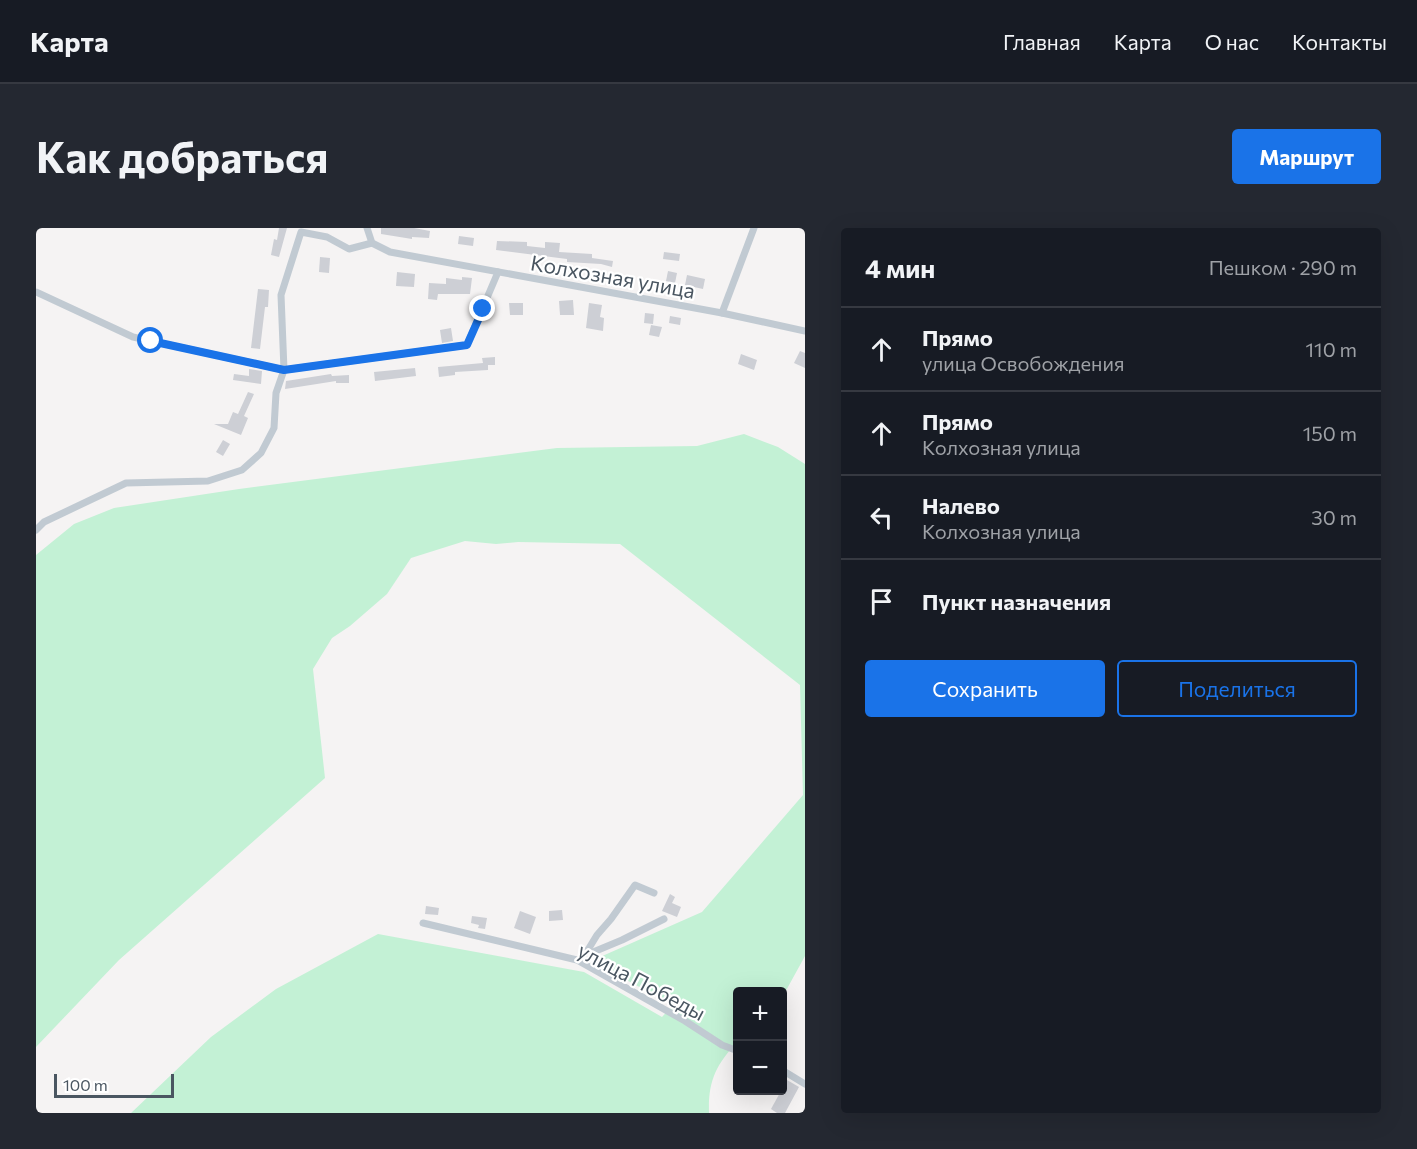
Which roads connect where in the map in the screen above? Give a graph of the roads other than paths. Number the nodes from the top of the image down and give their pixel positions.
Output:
1 (367, 228) edge
2 (754, 228) edge
3 (372, 243) junction
4 (498, 272) junction
5 (36, 292) edge
6 (722, 313) junction
7 (805, 331) edge
8 (284, 370) junction
9 (36, 530) edge
10 (654, 893) dead end
11 (664, 919) dead end
12 (423, 923) dead end
13 (586, 953) junction
14 (582, 963) junction
15 (733, 1049) edge
16 (787, 1073) edge
17 (805, 1084) edge

1 - 3 street
2 - 6 street, Колхозная улица
3 - 4 street, Колхозная улица
3 - 8 street
4 - 6 street, Колхозная улица
4 - 8 street, Колхозная улица
5 - 8 street
6 - 7 street, Колхозная улица
8 - 9 street
10 - 13 street
11 - 13 street
12 - 14 street, улица Победы
13 - 14 street
14 - 15 street, улица Победы
16 - 17 street

